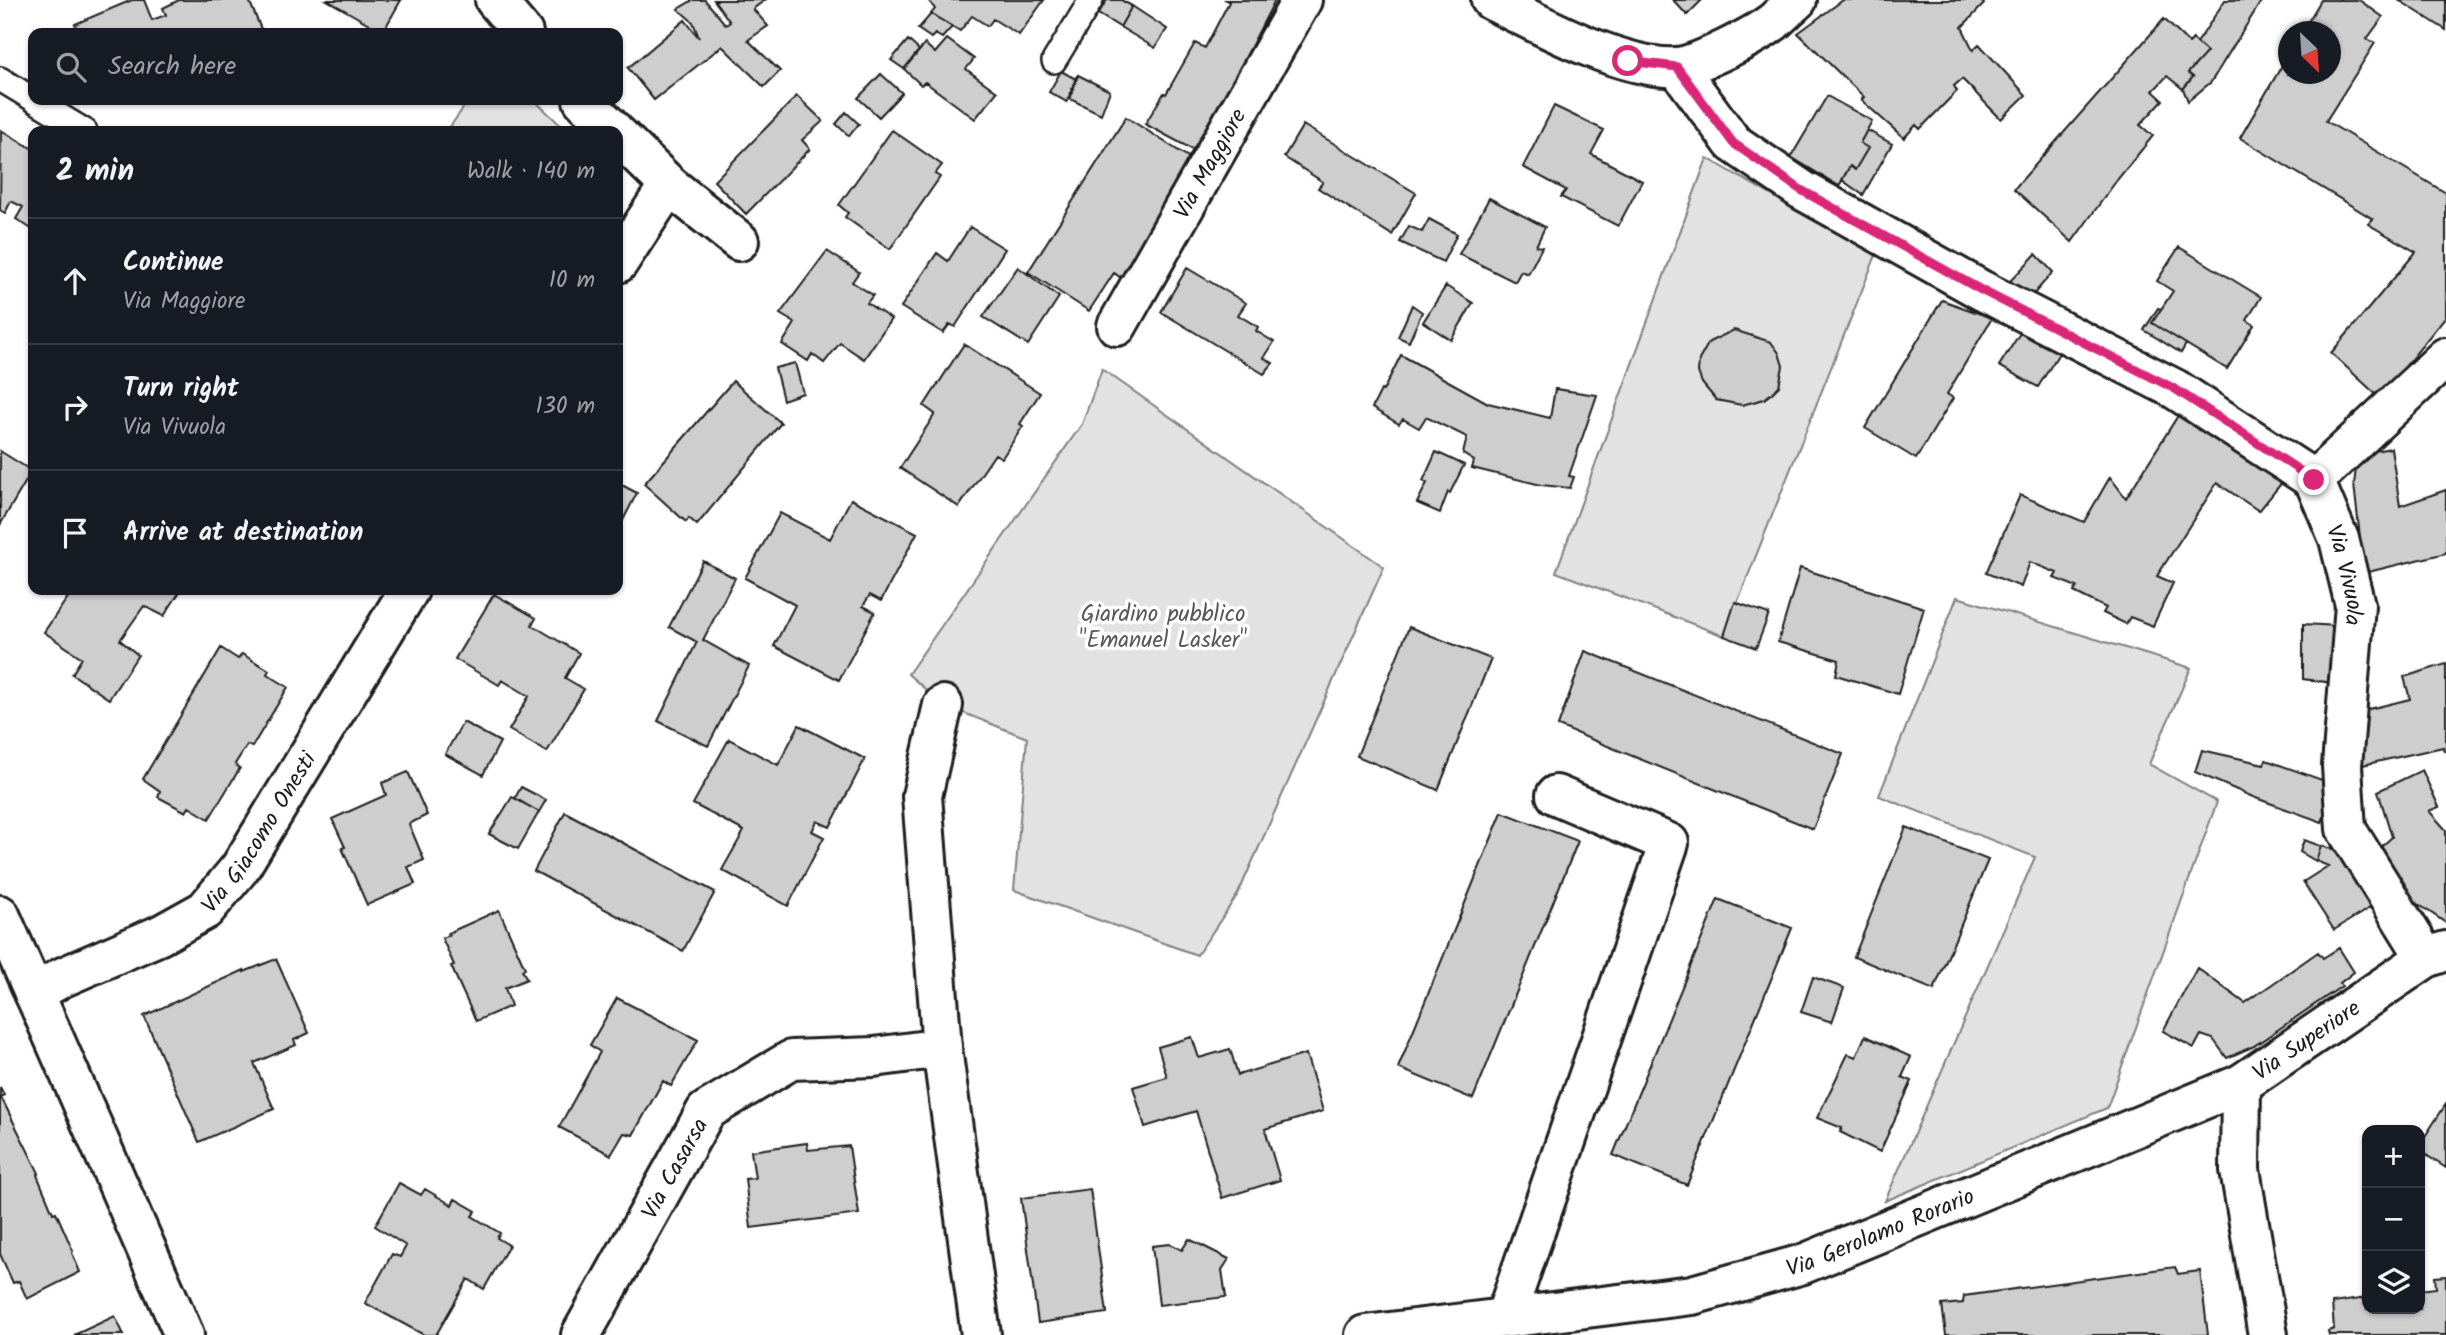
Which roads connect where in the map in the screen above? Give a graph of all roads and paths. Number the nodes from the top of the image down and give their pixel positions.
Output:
1 (495, 0) edge
2 (1091, 0) edge
3 (1302, 0) edge
4 (1491, 0) edge
5 (1797, 0) edge
6 (519, 28) edge
7 (1054, 61) dead end
8 (1677, 67) junction
9 (0, 79) edge
10 (28, 95) edge
11 (44, 105) edge
12 (588, 105) edge
13 (77, 126) edge
14 (609, 126) edge
15 (623, 140) edge
16 (669, 185) junction
17 (740, 241) dead end
18 (623, 254) edge
19 (1117, 326) dead end
20 (2446, 357) edge
21 (2314, 480) junction
22 (406, 595) edge
23 (943, 705) dead end
24 (1556, 795) dead end
25 (0, 915) edge
26 (2436, 955) edge
27 (34, 993) junction
28 (942, 1048) junction
29 (2241, 1084) junction
30 (1505, 1318) junction
31 (184, 1335) edge
32 (582, 1335) edge
33 (981, 1335) edge
34 (1365, 1335) edge
35 (2268, 1335) edge

1 - 6 street
2 - 7 lane
3 - 19 street, Via Maggiore
4 - 8 street
5 - 8 street
8 - 21 street
9 - 10 lane
11 - 13 lane
12 - 14 street
15 - 16 street
16 - 17 street
16 - 18 street
20 - 21 street
21 - 26 street, Via Vivuola
22 - 27 street, Via Giacomo Onesti
23 - 28 street
24 - 30 street
25 - 27 street
26 - 29 street, Via Superiore
27 - 31 street
28 - 32 street, Via Casarsa
28 - 33 street
29 - 30 street, Via Gerolamo Rorario
29 - 35 street, Via Superiore
30 - 34 street, Via Gerolamo Rorario

